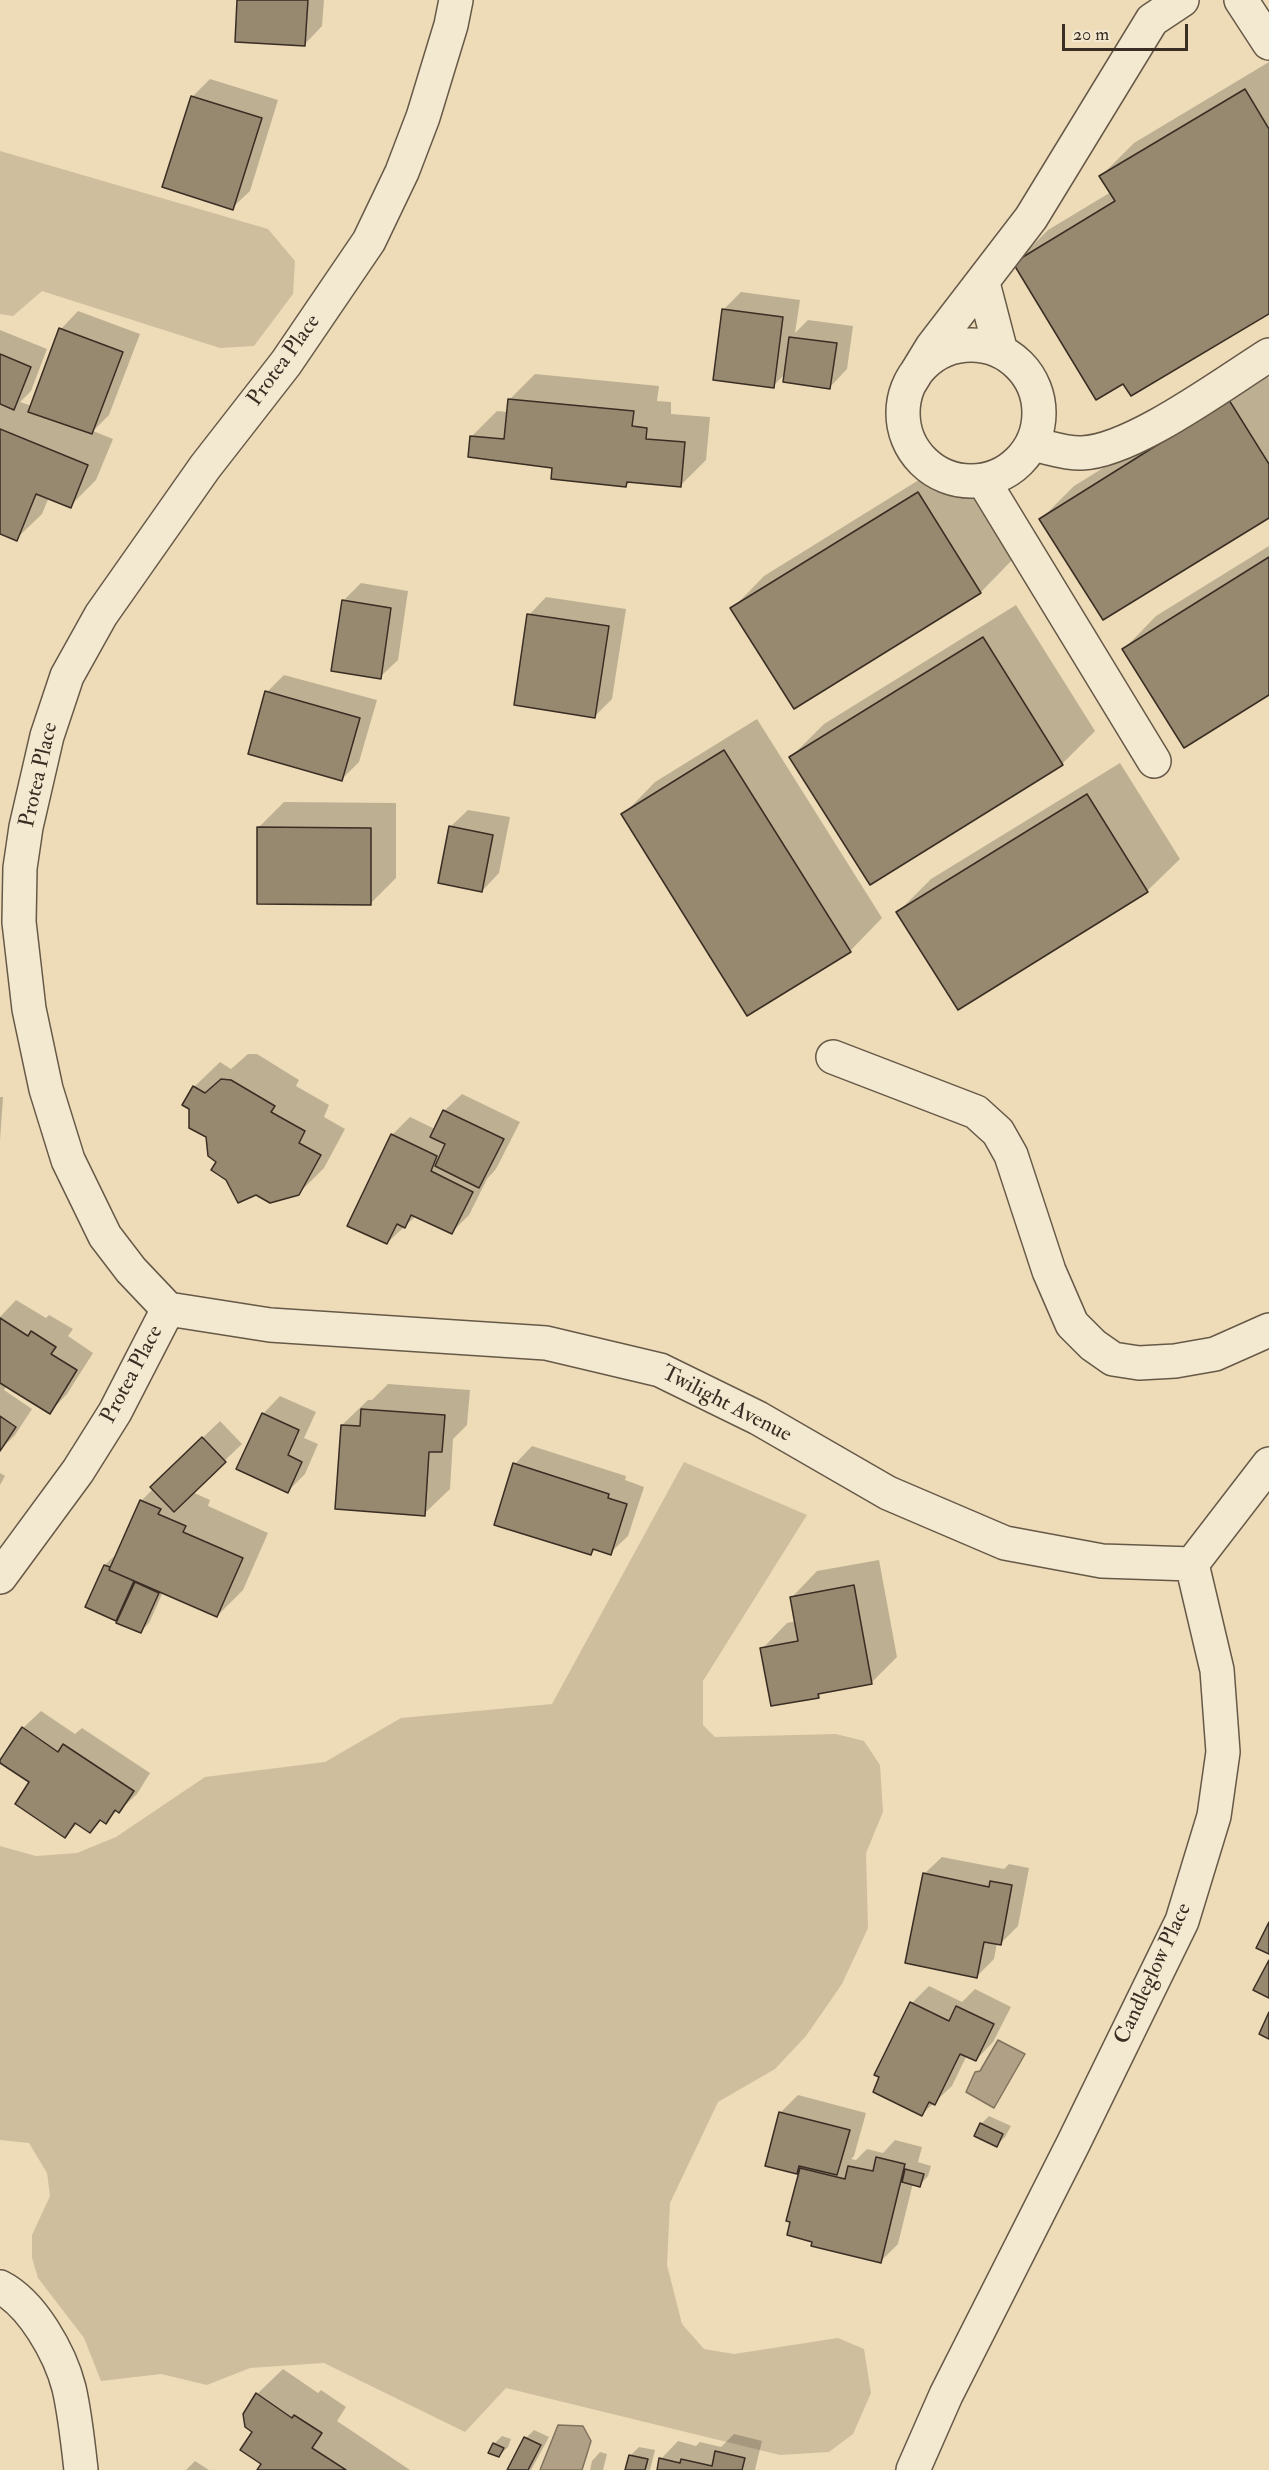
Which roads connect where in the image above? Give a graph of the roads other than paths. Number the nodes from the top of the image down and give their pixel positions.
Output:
1 (456, 0) edge
2 (1182, 0) edge
3 (1241, 0) edge
4 (1269, 43) edge
5 (983, 284) junction
6 (1002, 352) junction
7 (1269, 355) edge
8 (910, 383) junction
9 (1032, 444) junction
10 (983, 480) junction
11 (1154, 761) dead end
12 (833, 1057) dead end
13 (168, 1309) junction
14 (1269, 1330) edge
15 (1269, 1464) edge
16 (1192, 1564) junction
17 (0, 1576) edge
18 (0, 2287) edge
19 (81, 2470) edge
20 (913, 2470) edge

1 - 13 street, Protea Place
2 - 5 street
3 - 4 street
5 - 6 street
5 - 8 street
6 - 8 street
6 - 9 street
7 - 9 street
8 - 10 street
9 - 10 street
10 - 11 street
12 - 14 street
13 - 16 street, Twilight Avenue
13 - 17 street, Protea Place
15 - 16 street
16 - 20 street, Candleglow Place
18 - 19 street

